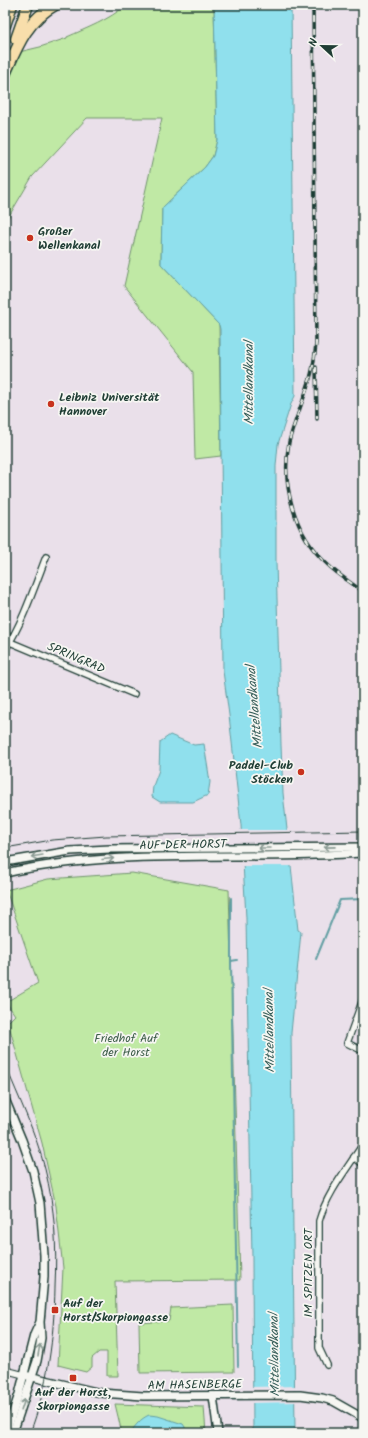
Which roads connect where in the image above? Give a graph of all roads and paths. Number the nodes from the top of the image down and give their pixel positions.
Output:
1 (12, 5) edge
2 (28, 5) edge
3 (55, 5) edge
4 (5, 25) edge
5 (5, 71) edge
6 (5, 74) edge
7 (46, 557) dead end
8 (10, 642) junction
9 (5, 650) edge
10 (134, 694) dead end
11 (363, 847) edge
12 (297, 851) junction
13 (231, 852) junction
14 (363, 853) edge
15 (5, 862) edge
16 (5, 873) edge
17 (363, 999) edge
18 (363, 1051) edge
19 (5, 1098) edge
20 (363, 1144) edge
21 (354, 1157) junction
22 (363, 1164) edge
23 (40, 1322) junction
24 (327, 1365) dead end
25 (5, 1370) edge
26 (24, 1375) junction
27 (32, 1377) junction
28 (213, 1396) junction
29 (363, 1418) edge
30 (6, 1433) edge
31 (14, 1433) edge
32 (218, 1433) edge

1 - 4 highway
2 - 5 highway
3 - 6 highway
7 - 8 street
8 - 9 street
8 - 10 street, SPRINGRAD
11 -> 12 street, AUF DER HORST
12 - 13 street, AUF DER HORST
12 - 14 street, AUF DER HORST
13 -> 15 street, AUF DER HORST
16 -> 13 street, AUF DER HORST
17 - 18 street
19 - 23 street
20 - 21 street, IM SPITZEN ORT
21 - 22 street
21 - 24 street, IM SPITZEN ORT
23 - 26 street
27 -> 23 street
25 - 26 street
26 - 27 street, AM HASENBERGE
26 - 30 street
27 - 28 street, AM HASENBERGE
31 -> 27 street
28 - 29 street, AM HASENBERGE
28 - 32 street

